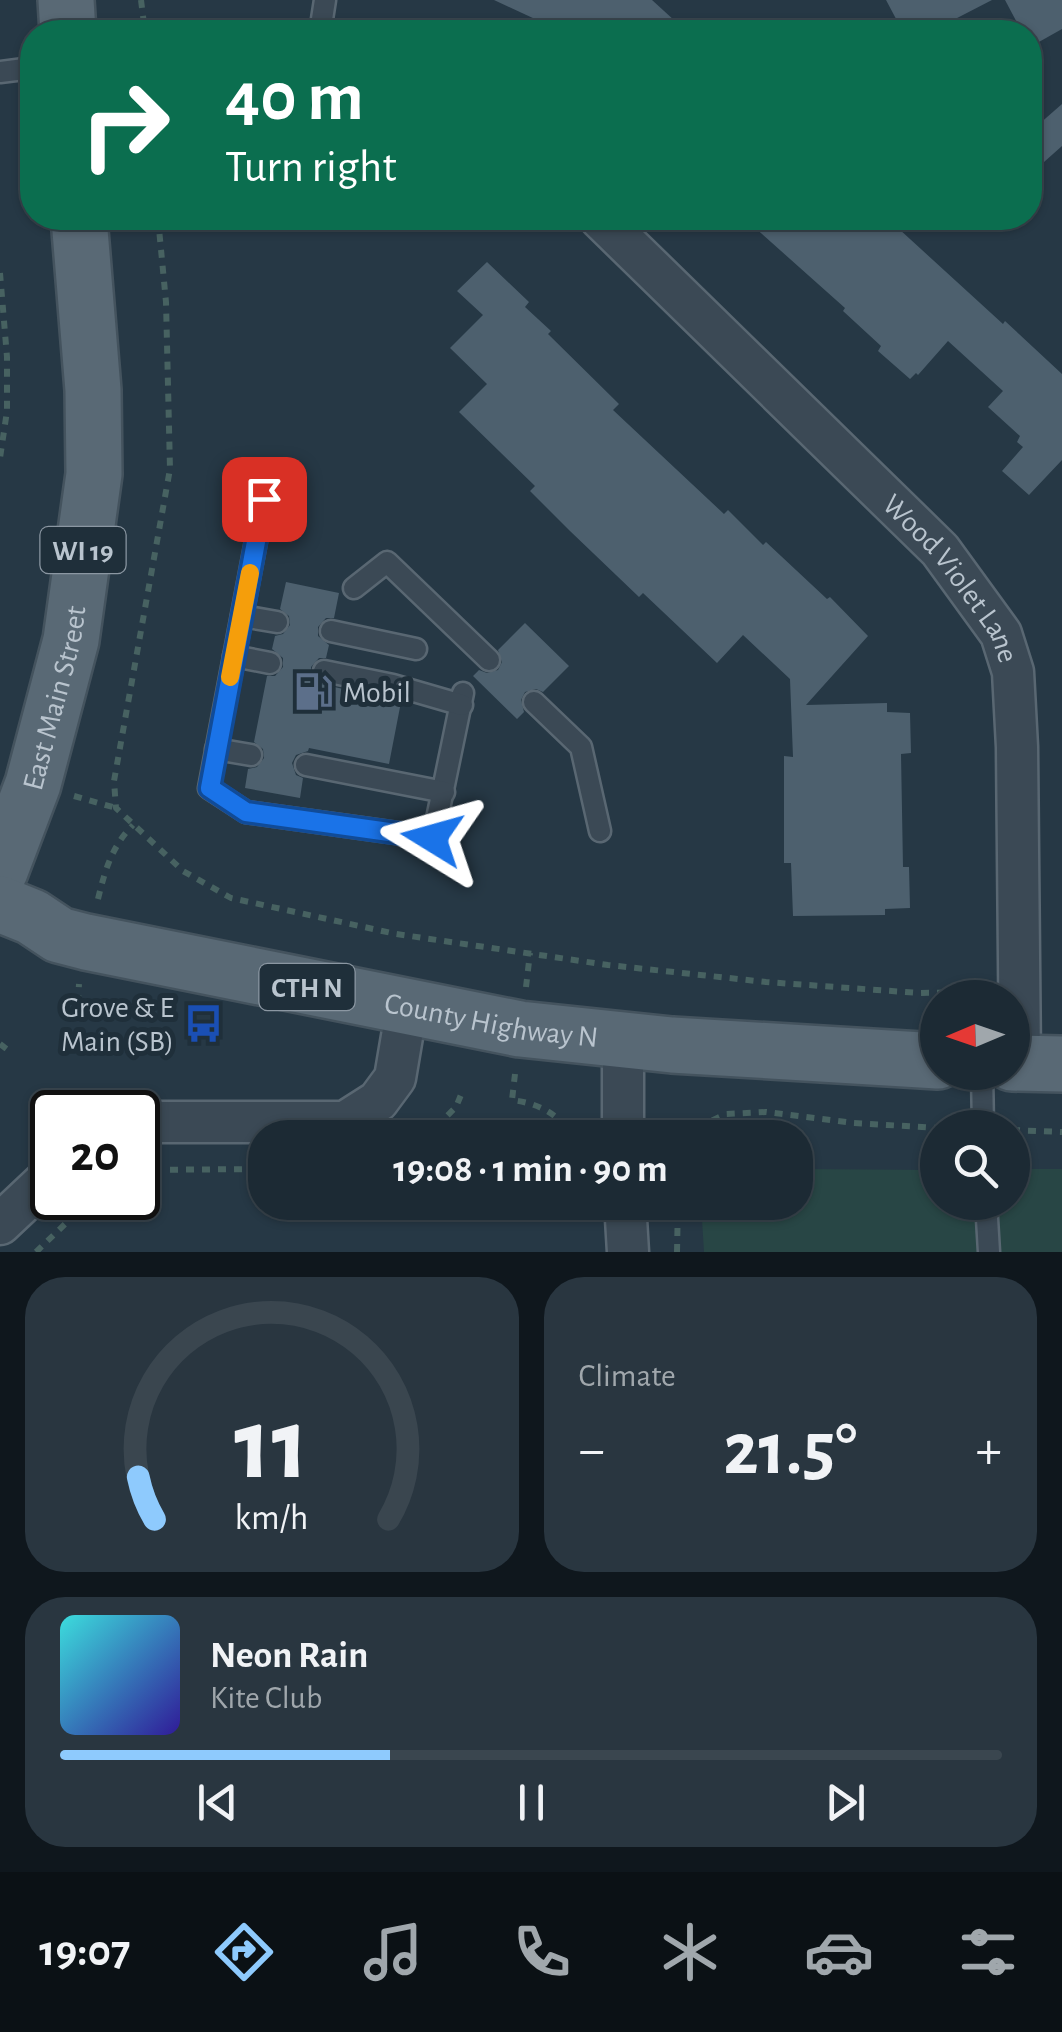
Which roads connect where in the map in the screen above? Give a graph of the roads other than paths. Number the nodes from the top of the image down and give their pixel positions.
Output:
1 (80, 230) edge
2 (612, 230) edge
3 (264, 499) dead end
4 (354, 588) dead end
5 (242, 616) junction
6 (278, 622) dead end
7 (332, 632) dead end
8 (416, 649) dead end
9 (234, 656) junction
10 (489, 660) dead end
11 (270, 662) dead end
12 (324, 671) dead end
13 (534, 702) dead end
14 (216, 749) junction
15 (251, 755) dead end
16 (306, 766) dead end
17 (444, 792) junction
18 (600, 831) dead end
19 (0, 872) edge
20 (0, 904) edge
21 (1018, 980) edge
22 (407, 1007) junction
23 (623, 1040) junction
24 (920, 1060) edge
25 (623, 1120) edge
26 (160, 1122) edge
27 (30, 1195) edge
28 (625, 1220) edge
29 (987, 1220) edge
30 (0, 1224) edge
31 (628, 1252) edge
32 (989, 1252) edge

1 - 19 main road, East Main Street / WI 19
2 - 21 street, Wood Violet Lane
3 - 5 lane
4 - 10 lane
5 - 6 lane
5 - 9 lane
7 - 8 lane
9 - 11 lane
9 - 14 lane
12 - 17 lane
13 - 18 lane
14 - 15 lane
14 - 17 lane
16 - 17 lane
20 - 22 main road, County Highway N / CTH N
22 - 23 main road, County Highway N / CTH N
22 - 26 street
23 - 24 main road, County Highway N / CTH N
23 - 25 street
27 - 30 street
28 - 31 street
29 - 32 lane

